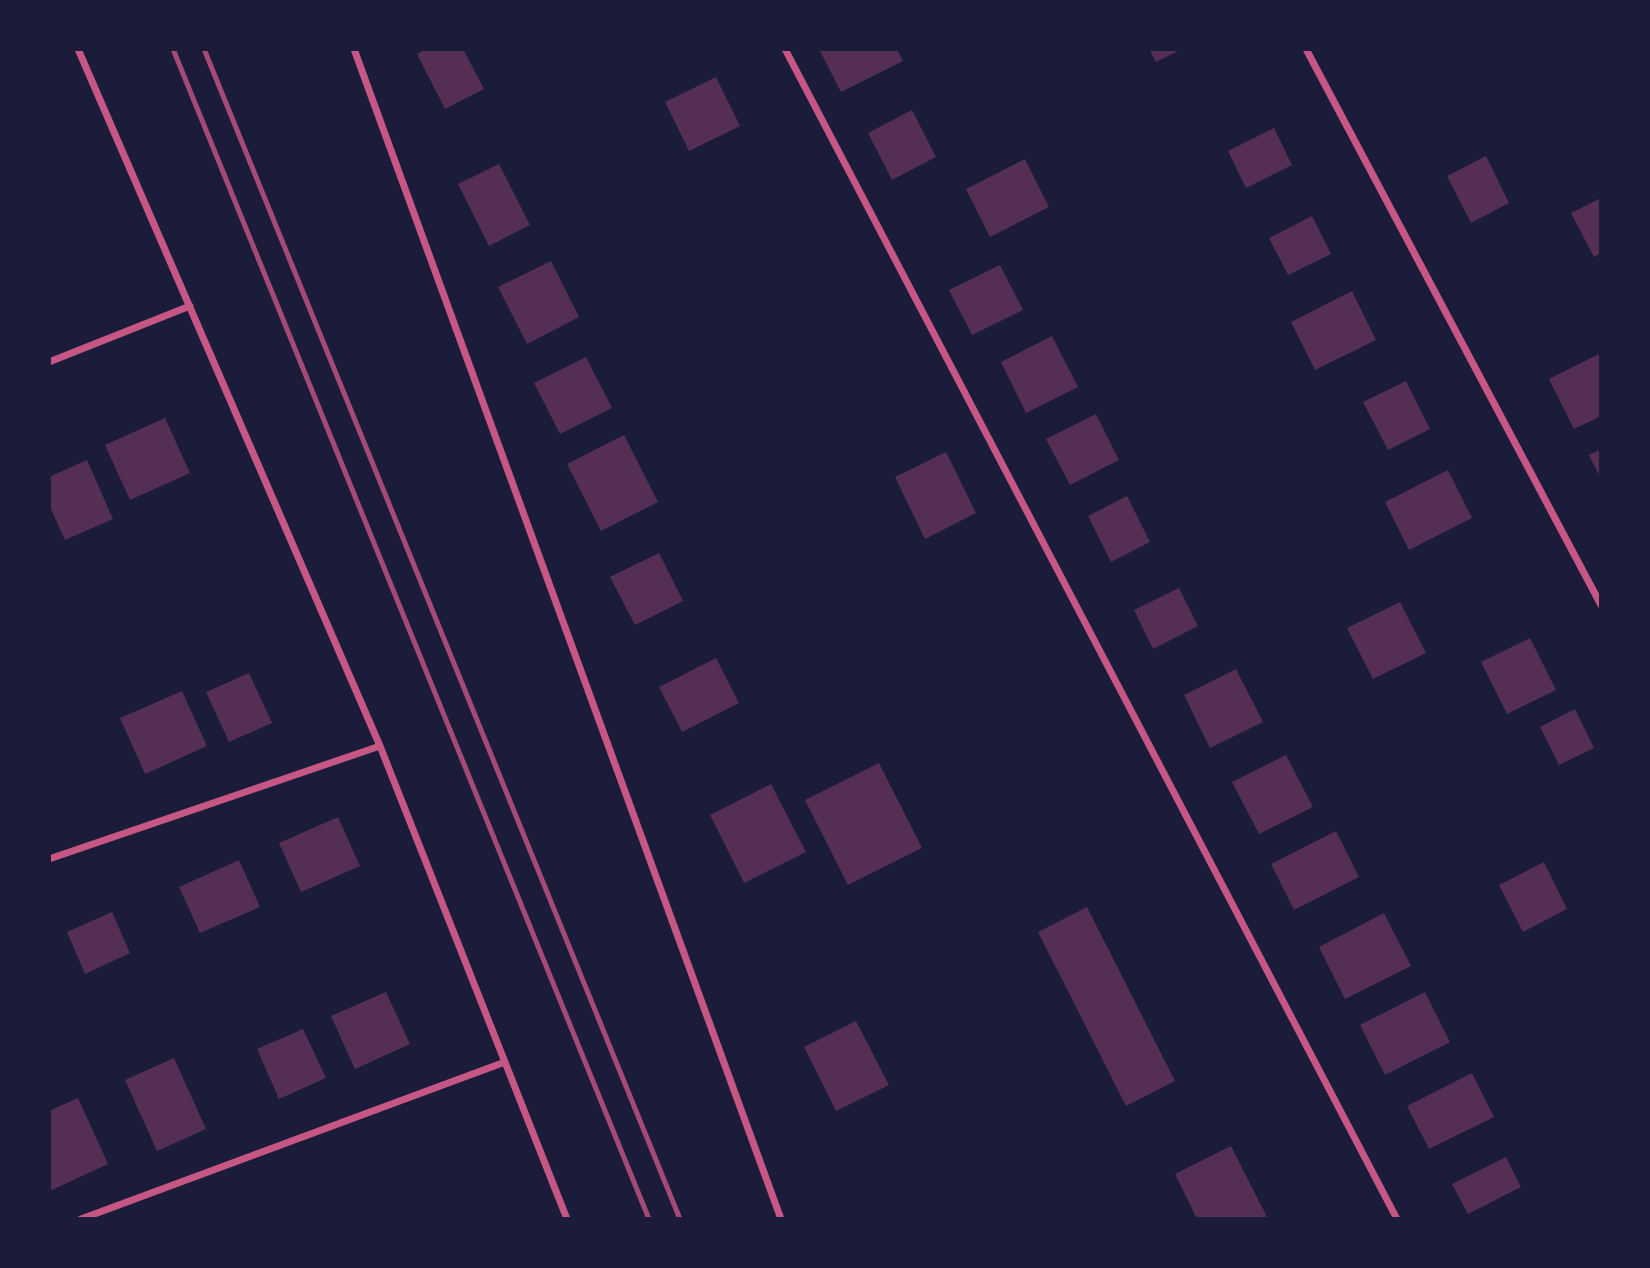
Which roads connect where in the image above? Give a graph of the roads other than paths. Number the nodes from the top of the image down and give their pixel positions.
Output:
1 (78, 49) edge
2 (355, 49) edge
3 (785, 49) edge
4 (1306, 49) edge
5 (190, 306) junction
6 (49, 362) edge
7 (1601, 605) edge
8 (380, 746) junction
9 (49, 859) edge
10 (505, 1062) junction
11 (81, 1219) edge
12 (567, 1219) edge
13 (780, 1219) edge
14 (1397, 1219) edge

1 - 5 street
2 - 13 street
3 - 14 street
4 - 7 street
5 - 6 street
5 - 8 street
8 - 9 street
8 - 10 street
10 - 11 street
10 - 12 street

